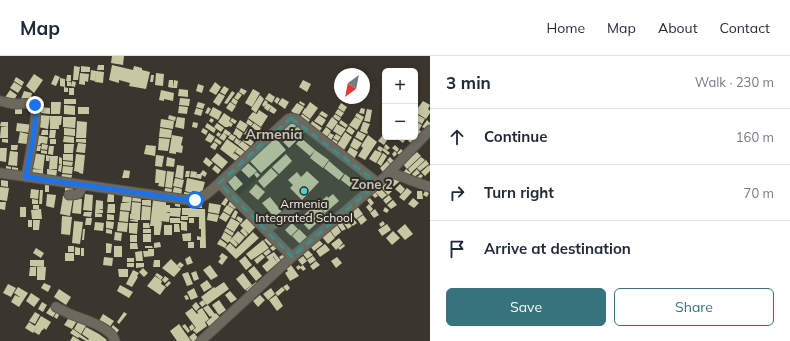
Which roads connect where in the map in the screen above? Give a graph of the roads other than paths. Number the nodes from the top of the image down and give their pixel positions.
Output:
1 (0, 100) edge
2 (430, 130) edge
3 (390, 172) junction
4 (0, 173) edge
5 (26, 177) junction
6 (219, 183) junction
7 (378, 184) junction
8 (82, 185) junction
9 (430, 187) edge
10 (69, 195) dead end
11 (295, 208) dead end
12 (266, 230) junction
13 (292, 257) junction
14 (56, 307) dead end
15 (115, 341) edge
16 (201, 341) edge

1 - 5 street
2 - 3 street
3 - 7 street
3 - 9 street
4 - 5 street
5 - 8 street
6 - 7 street
6 - 8 street
6 - 12 street
7 - 13 street
8 - 10 street
11 - 12 street
12 - 13 street
13 - 16 street
14 - 15 street

